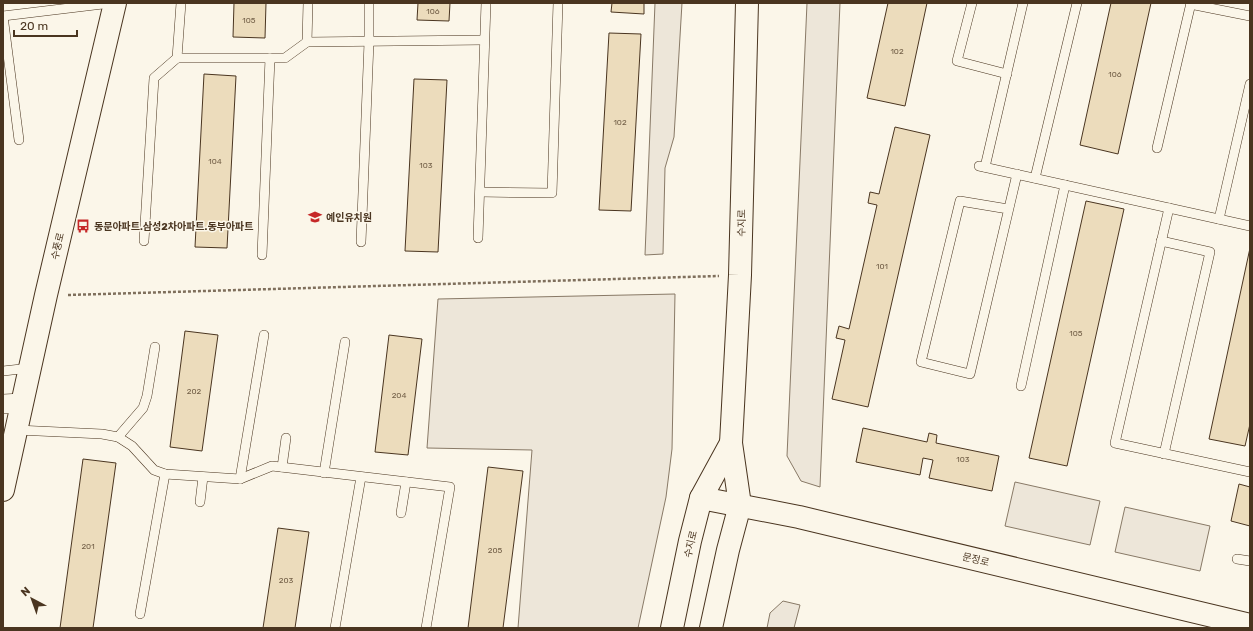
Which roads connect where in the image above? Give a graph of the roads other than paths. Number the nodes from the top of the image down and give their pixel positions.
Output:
1 (111, 3) edge
2 (115, 3) edge
3 (181, 3) edge
4 (308, 3) edge
5 (369, 3) edge
6 (486, 3) edge
7 (558, 3) edge
8 (747, 3) edge
9 (972, 3) edge
10 (1023, 3) edge
11 (1077, 3) edge
12 (1191, 4) edge
13 (3, 16) edge
14 (1250, 16) edge
15 (484, 40) junction
16 (306, 42) junction
17 (369, 42) junction
18 (6, 57) edge
19 (177, 58) junction
20 (270, 58) junction
21 (1007, 74) junction
22 (1250, 84) edge
23 (19, 140) dead end
24 (1157, 148) dead end
25 (1017, 174) junction
26 (1035, 178) junction
27 (1066, 185) junction
28 (480, 192) junction
29 (1169, 208) junction
30 (1008, 210) junction
31 (1219, 219) junction
32 (1250, 226) edge
33 (478, 238) dead end
34 (144, 241) dead end
35 (1161, 241) junction
36 (361, 242) dead end
37 (262, 255) dead end
38 (264, 335) dead end
39 (345, 342) dead end
40 (155, 347) dead end
41 (30, 368) junction
42 (3, 371) edge
43 (1021, 386) dead end
44 (13, 404) edge
45 (17, 430) junction
46 (118, 437) junction
47 (286, 438) dead end
48 (731, 443) junction
49 (1164, 454) junction
50 (282, 467) junction
51 (1250, 472) edge
52 (324, 473) junction
53 (165, 474) junction
54 (203, 477) junction
55 (361, 477) junction
56 (240, 479) junction
57 (406, 482) junction
58 (3, 490) edge
59 (701, 498) junction
60 (200, 502) dead end
61 (740, 505) junction
62 (401, 513) dead end
63 (1237, 558) dead end
64 (1250, 561) edge
65 (140, 614) dead end
66 (1250, 625) edge
67 (335, 628) edge
68 (426, 628) edge
69 (672, 628) edge
70 (711, 628) edge

1 - 13 lane
2 - 41 street, 수풍로
3 - 19 lane
4 - 16 lane
5 - 17 lane
6 - 15 lane
7 - 28 lane
8 - 48 street, 수지로
9 - 21 lane
10 - 21 lane
11 - 26 lane
12 - 14 lane
12 - 24 lane
13 - 18 lane
15 - 17 lane
15 - 28 lane
16 - 17 lane
16 - 20 lane
17 - 36 lane
18 - 23 lane
19 - 20 lane
19 - 34 lane
20 - 37 lane
21 - 25 lane
22 - 31 lane
25 - 26 lane
25 - 30 lane
26 - 27 lane
27 - 29 lane
27 - 43 lane
28 - 33 lane
29 - 31 lane
29 - 35 lane
30 - 30 lane
31 - 32 lane
35 - 49 lane
35 - 49 lane
38 - 56 lane
39 - 52 lane
40 - 46 lane
41 - 42 lane
41 - 44 street, 수풍로
44 - 45 street, 수풍로
45 - 46 lane
45 - 58 street, 수풍로
46 - 53 lane
47 - 50 lane
48 - 59 street, 수지로
48 - 61 street, 수지로
49 - 51 lane
50 - 52 lane
50 - 56 lane
52 - 55 lane
53 - 54 lane
53 - 65 lane
54 - 56 lane
54 - 60 lane
55 - 57 lane
55 - 67 lane
57 - 62 lane
57 - 68 lane
59 - 61 street, 문정로
59 - 69 street, 수지로
61 - 66 street, 문정로
61 - 70 street, 수지로
63 - 64 lane

